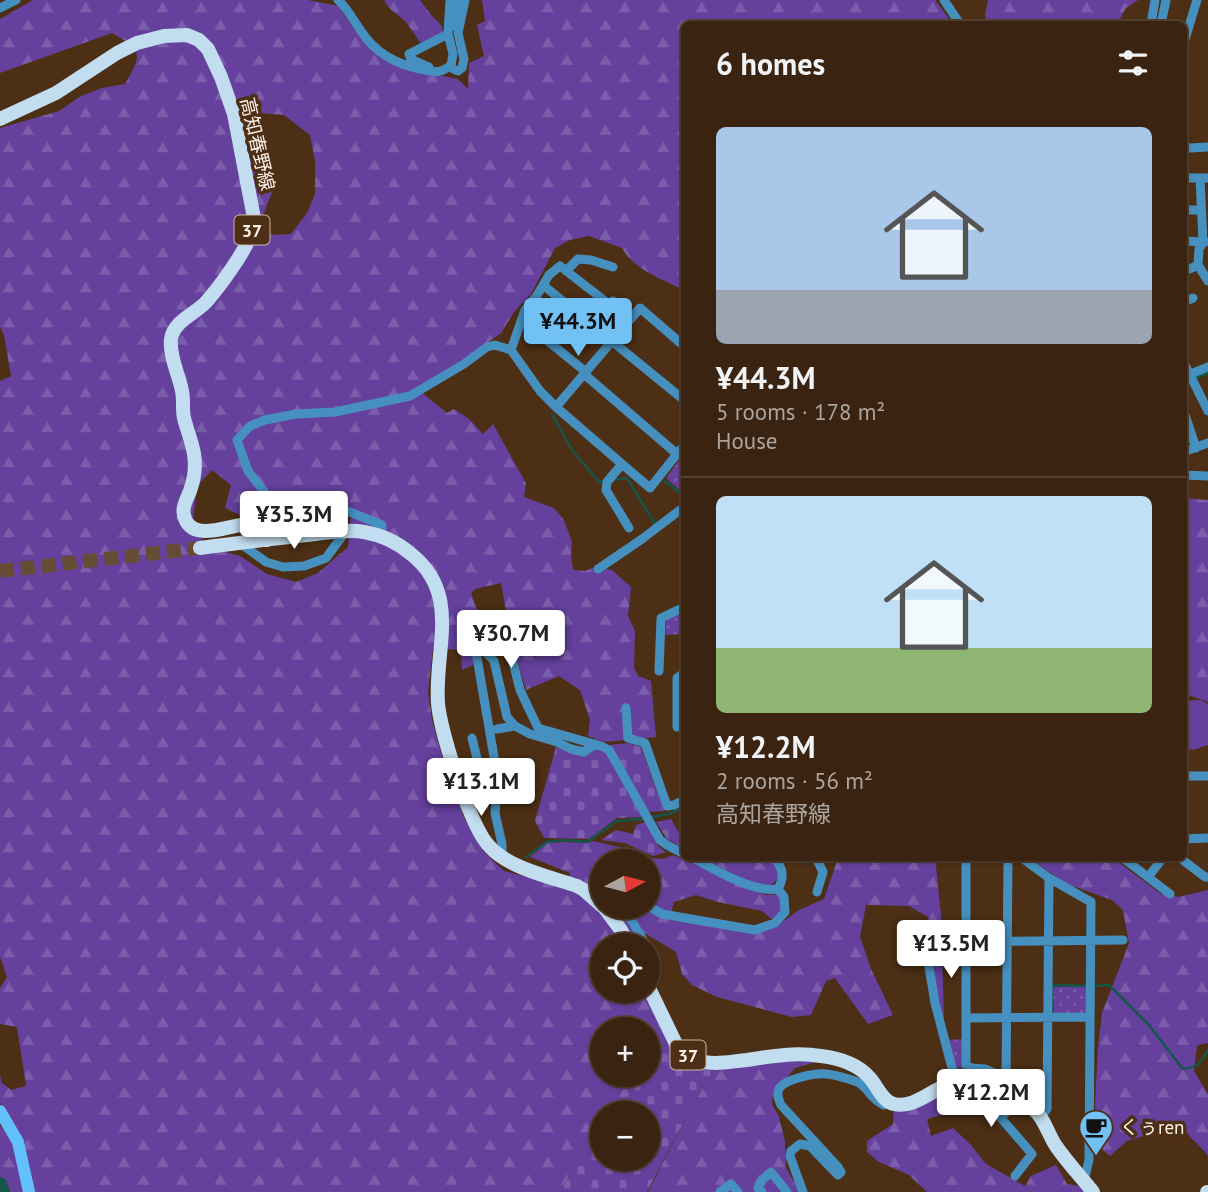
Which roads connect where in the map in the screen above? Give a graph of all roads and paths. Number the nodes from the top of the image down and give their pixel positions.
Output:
1 (16, 0) edge
2 (338, 0) edge
3 (450, 0) edge
4 (458, 0) edge
5 (464, 0) edge
6 (944, 0) edge
7 (1155, 0) edge
8 (1166, 0) edge
9 (1197, 0) edge
10 (0, 8) edge
11 (958, 21) edge
12 (1152, 21) edge
13 (1162, 21) edge
14 (448, 32) junction
15 (1187, 33) edge
16 (445, 69) junction
17 (0, 119) edge
18 (1187, 147) edge
19 (1208, 147) edge
20 (1204, 178) edge
21 (1187, 210) edge
22 (1201, 210) junction
23 (1187, 241) edge
24 (1206, 242) edge
25 (1198, 265) junction
26 (612, 267) dead end
27 (1187, 270) edge
28 (566, 271) junction
29 (1208, 281) edge
30 (543, 285) junction
31 (1193, 298) dead end
32 (1187, 300) edge
33 (613, 301) dead end
34 (522, 320) junction
35 (611, 341) junction
36 (681, 343) edge
37 (511, 350) junction
38 (1208, 367) edge
39 (585, 373) junction
40 (1189, 378) edge
41 (681, 398) edge
42 (556, 407) junction
43 (1208, 411) edge
44 (1187, 421) edge
45 (1208, 443) edge
46 (1196, 448) junction
47 (681, 449) edge
48 (1187, 451) edge
49 (677, 454) junction
50 (622, 464) junction
51 (1187, 475) edge
52 (1208, 476) edge
53 (681, 509) edge
54 (629, 528) dead end
55 (346, 531) junction
56 (381, 537) junction
57 (267, 540) junction
58 (240, 543) junction
59 (200, 548) tunnel mouth
60 (598, 569) dead end
61 (681, 608) edge
62 (476, 647) junction
63 (659, 671) dead end
64 (681, 675) edge
65 (626, 708) dead end
66 (515, 726) junction
67 (677, 727) dead end
68 (496, 729) dead end
69 (472, 738) dead end
70 (595, 744) junction
71 (1187, 776) edge
72 (1208, 776) edge
73 (497, 788) junction
74 (681, 802) edge
75 (1208, 838) edge
76 (1187, 839) edge
77 (681, 852) edge
78 (502, 857) junction
79 (698, 861) edge
80 (777, 861) edge
81 (818, 861) edge
82 (965, 861) edge
83 (1008, 861) edge
84 (1026, 861) edge
85 (1127, 861) edge
86 (1161, 861) edge
87 (1184, 861) edge
88 (1148, 877) junction
89 (1208, 877) edge
90 (1049, 878) junction
91 (778, 889) junction
92 (817, 892) dead end
93 (1170, 894) dead end
94 (590, 895) edge
95 (660, 913) edge
96 (1007, 940) junction
97 (1123, 940) dead end
98 (1091, 941) junction
99 (967, 942) junction
100 (1049, 942) junction
101 (927, 955) dead end
102 (656, 1003) edge
103 (1090, 1017) junction
104 (966, 1018) junction
105 (1047, 1018) junction
106 (1006, 1019) junction
107 (1001, 1083) junction
108 (1019, 1098) junction
109 (888, 1103) junction
110 (0, 1111) edge
111 (1041, 1117) junction
112 (1014, 1176) dead end
113 (1088, 1186) edge
114 (29, 1192) edge
115 (720, 1192) edge
116 (737, 1192) edge
117 (762, 1192) edge
118 (787, 1192) edge
119 (803, 1192) edge

1 - 10 street
2 - 16 street
3 - 14 street
4 - 14 street
5 - 16 street
6 - 11 street
7 - 12 street
8 - 13 street
9 - 15 street
14 - 16 street
14 - 16 street
17 - 57 main road, 高知春野線 / 37
18 - 19 street
20 - 22 street
21 - 22 street
22 - 24 street
23 - 24 street
24 - 25 street
25 - 27 street
25 - 29 street
26 - 28 street
28 - 30 street
28 - 33 street
30 - 34 street
30 - 35 street
31 - 32 street
34 - 37 street
34 - 39 street
35 - 36 street
35 - 39 street
35 - 41 street
37 - 42 street
37 - 56 street
38 - 40 street
39 - 42 street
39 - 49 street
40 - 43 street
42 - 50 street
44 - 46 street
45 - 46 street
46 - 48 street
47 - 49 street
49 - 50 street
50 - 54 street
51 - 52 street
53 - 60 street
55 - 56 main road
55 - 57 main road
55 - 58 street
56 - 78 main road
57 - 58 main road
58 - 59 main road
61 - 63 street
62 - 66 street
62 - 70 street
62 - 73 street
64 - 67 street
65 - 74 street
66 - 68 street
66 - 70 street
69 - 73 street
70 - 77 street
71 - 72 street
73 - 78 street
75 - 76 street
78 - 94 main road
79 - 91 street
80 - 91 street
81 - 92 street
82 - 99 street
83 - 96 street
84 - 90 street
85 - 88 street
86 - 88 street
87 - 89 street
88 - 93 street
90 - 98 street
90 - 100 street
91 - 95 street
96 - 99 street
96 - 100 street
96 - 106 street
97 - 98 street
98 - 100 street
98 - 103 street
99 - 104 street
100 - 105 street
101 - 107 street
102 - 109 main road, 37
103 - 105 street
103 - 113 street
104 - 106 street
104 - 107 street
105 - 106 street
105 - 111 street
106 - 107 street
107 - 108 main road
107 - 109 main road
108 - 111 main road
108 - 112 street
109 - 119 street
110 - 114 street
111 - 113 main road
115 - 116 street
117 - 118 street

